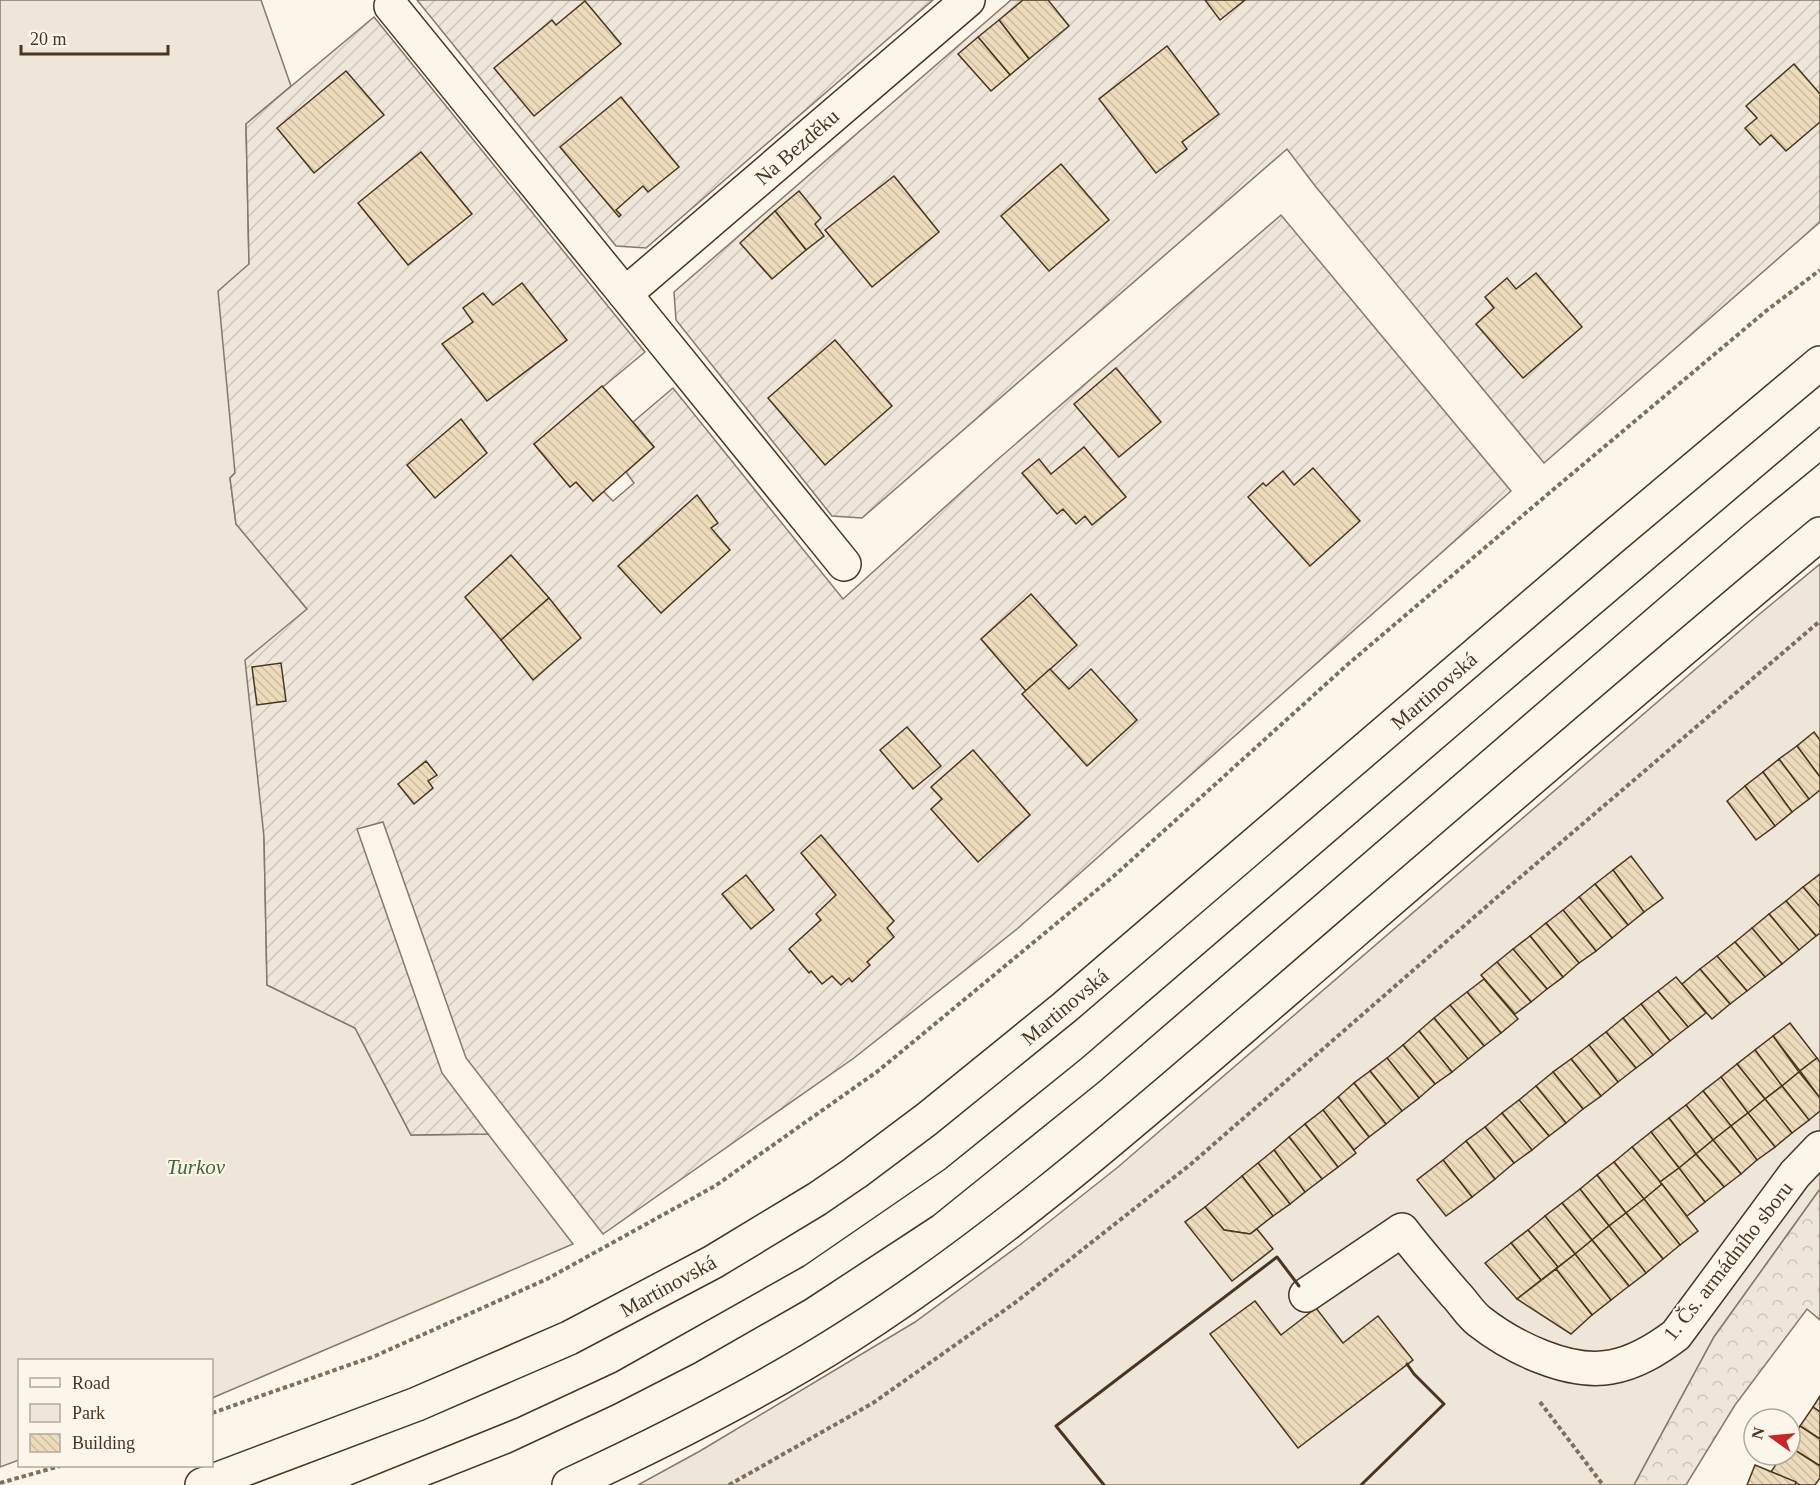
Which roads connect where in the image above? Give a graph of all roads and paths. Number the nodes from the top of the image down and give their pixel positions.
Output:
1 (968, 0) edge
2 (391, 6) dead end
3 (1820, 270) edge
4 (625, 294) junction
5 (1820, 363) edge
6 (1820, 534) edge
7 (844, 564) dead end
8 (1820, 621) edge
9 (1820, 1148) edge
10 (1306, 1295) dead end
11 (213, 1413) edge
12 (56, 1467) edge
13 (0, 1483) edge
14 (202, 1485) edge
15 (569, 1485) edge
16 (729, 1485) edge

1 - 4 street, Na Bezděku
2 - 4 street
3 - 11 path
4 - 7 street
5 - 14 street, Martinovská
6 - 15 street
8 - 16 path
9 - 10 street, 1. Čs. armádního sboru
12 - 13 path

